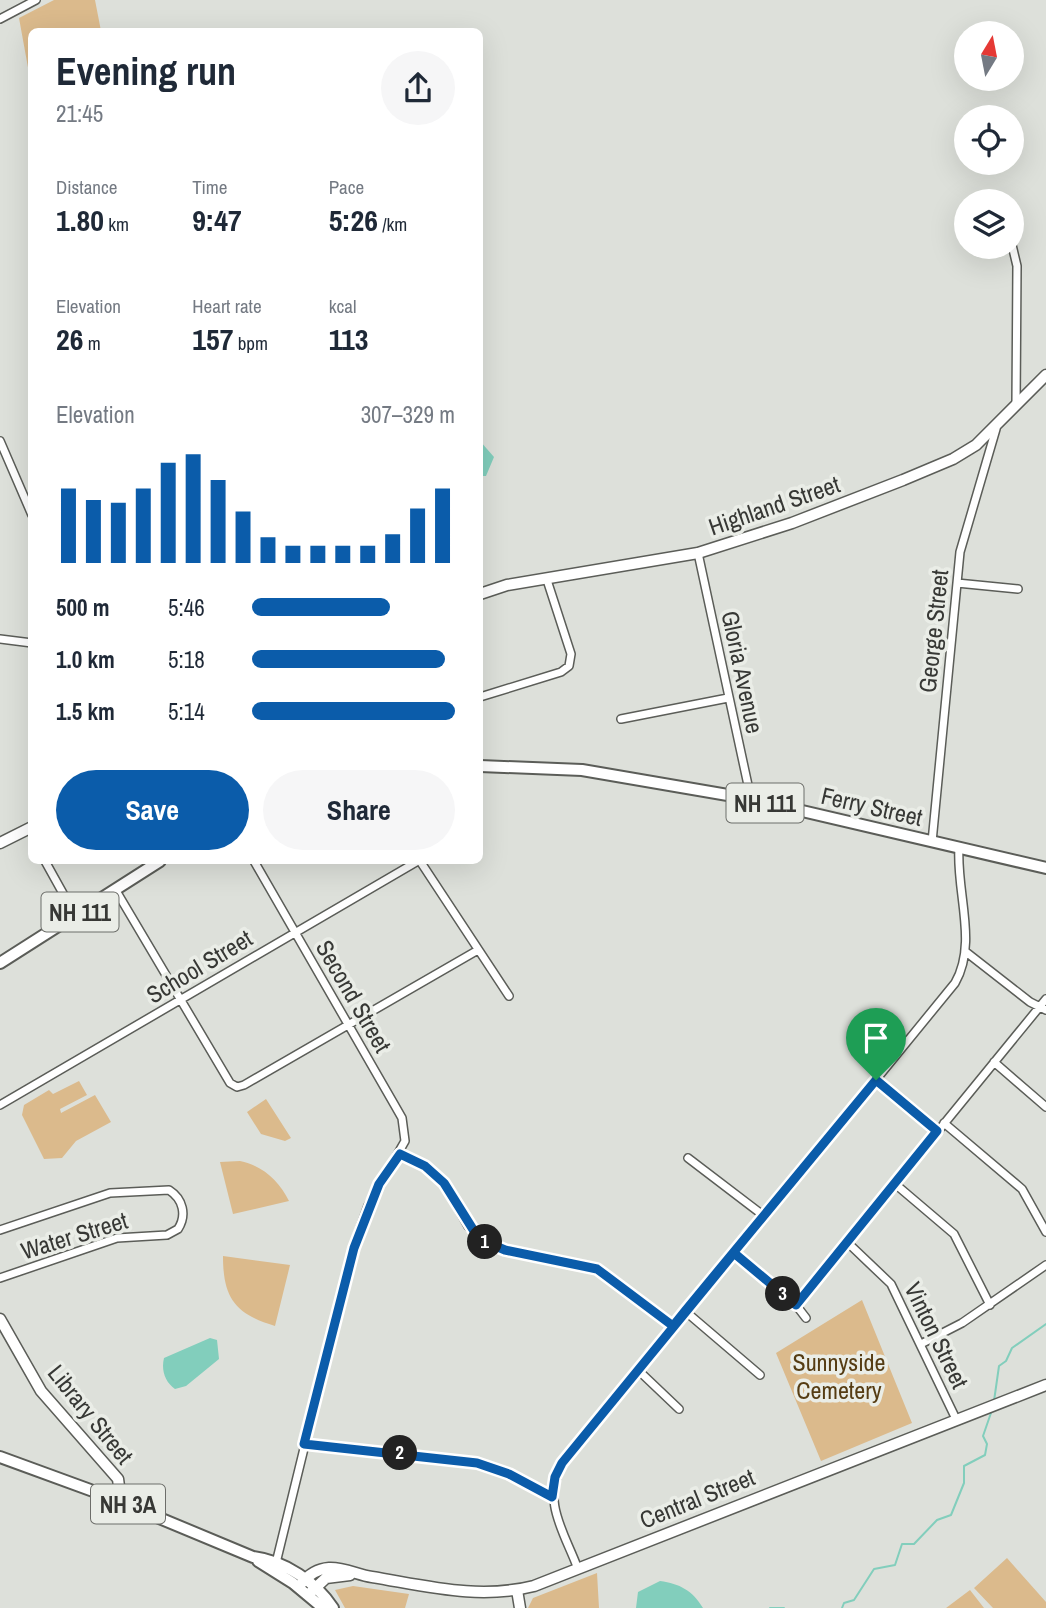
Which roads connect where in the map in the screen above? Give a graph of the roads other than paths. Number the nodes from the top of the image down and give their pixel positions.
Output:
1 (36, 0) edge
2 (0, 19) edge
3 (1015, 259) edge
4 (1046, 375) edge
5 (1016, 404) junction
6 (996, 429) junction
7 (0, 443) edge
8 (28, 506) edge
9 (698, 553) junction
10 (547, 580) junction
11 (957, 583) junction
12 (1018, 589) dead end
13 (483, 592) edge
14 (0, 639) edge
15 (28, 642) edge
16 (483, 696) edge
17 (728, 698) junction
18 (621, 719) dead end
19 (483, 766) edge
20 (751, 799) junction
21 (28, 832) edge
22 (932, 842) junction
23 (0, 843) edge
24 (959, 848) junction
25 (47, 864) edge
26 (155, 864) edge
27 (256, 864) edge
28 (414, 864) edge
29 (421, 864) edge
30 (1046, 868) edge
31 (116, 889) junction
32 (75, 915) junction
33 (294, 932) junction
34 (478, 950) junction
35 (966, 952) junction
36 (0, 963) edge
37 (509, 996) dead end
38 (1046, 999) edge
39 (180, 1000) junction
40 (1042, 1009) edge
41 (350, 1027) junction
42 (994, 1062) junction
43 (876, 1080) junction
44 (0, 1105) edge
45 (1046, 1107) edge
46 (944, 1123) junction
47 (937, 1131) junction
48 (400, 1154) junction
49 (688, 1158) dead end
50 (894, 1183) junction
51 (764, 1216) junction
52 (0, 1230) edge
53 (1046, 1232) edge
54 (847, 1242) junction
55 (734, 1253) junction
56 (1046, 1265) edge
57 (0, 1278) edge
58 (796, 1305) junction
59 (990, 1305) junction
60 (685, 1311) junction
61 (806, 1318) dead end
62 (0, 1319) edge
63 (673, 1326) junction
64 (921, 1344) junction
65 (638, 1370) junction
66 (760, 1375) dead end
67 (1046, 1385) edge
68 (679, 1409) dead end
69 (956, 1419) junction
70 (304, 1444) junction
71 (0, 1457) edge
72 (552, 1497) junction
73 (121, 1502) junction
74 (253, 1557) junction
75 (276, 1563) junction
76 (578, 1569) junction
77 (355, 1574) junction
78 (302, 1583) junction
79 (517, 1590) junction
80 (312, 1591) junction
81 (323, 1608) edge
82 (333, 1608) edge
83 (520, 1608) edge

1 - 2 street
3 - 5 street
4 - 5 street, Highland Street
5 - 6 street, Highland Street
6 - 9 street, Highland Street
6 - 11 street, George Street
7 - 8 street
9 - 10 street, Highland Street
9 - 17 street, Gloria Avenue
10 - 13 street, Highland Street
10 - 16 street
11 - 12 street
11 - 22 street, George Street
14 - 15 street
17 - 18 street
17 - 20 street, Gloria Avenue
19 - 20 main road, Ferry Street / NH 111
20 - 22 main road, Ferry Street / NH 111
21 - 23 street
22 - 24 main road, Ferry Street / NH 111
24 - 30 main road, Ferry Street / NH 111
24 - 35 street
25 - 32 street
26 - 31 main road, NH 111
27 - 33 street, Second Street
28 - 33 street, School Street
29 - 34 street
31 - 32 main road, NH 111
31 - 39 street
32 - 36 main road, NH 111
33 - 39 street, School Street
33 - 41 street, Second Street
34 - 37 street
34 - 41 street
35 - 40 street
35 - 43 street
38 - 40 street
39 - 41 street
39 - 44 street, School Street
40 - 42 street
41 - 48 street, Second Street
42 - 45 street
42 - 46 street
43 - 47 street
43 - 51 street
46 - 47 street
46 - 53 street
47 - 50 street
48 - 63 street
48 - 70 street
49 - 51 street
50 - 54 street
50 - 59 street
51 - 55 street
52 - 57 street, Water Street
54 - 58 street
54 - 64 street, Vinton Street
55 - 58 street
55 - 60 street
56 - 59 street
58 - 61 street
59 - 64 street
60 - 63 street
60 - 66 street
62 - 73 street, Library Street
63 - 65 street
64 - 69 street, Vinton Street
65 - 68 street
65 - 72 street
67 - 69 street, Central Street
69 - 76 street, Central Street
70 - 72 street
70 - 75 street
71 - 73 main road, NH 3A
72 - 76 street
73 - 74 main road, NH 3A
74 - 75 main road, NH 3A
74 - 78 main road, NH 3A
75 - 78 main road, NH 3A
76 - 79 street, Central Street
77 - 78 street, Central Street
77 - 79 street, Central Street
77 - 80 street, Central Street
78 - 80 main road, NH 3A
79 - 83 street
80 - 81 main road, NH 3A
80 - 82 main road, NH 3A

